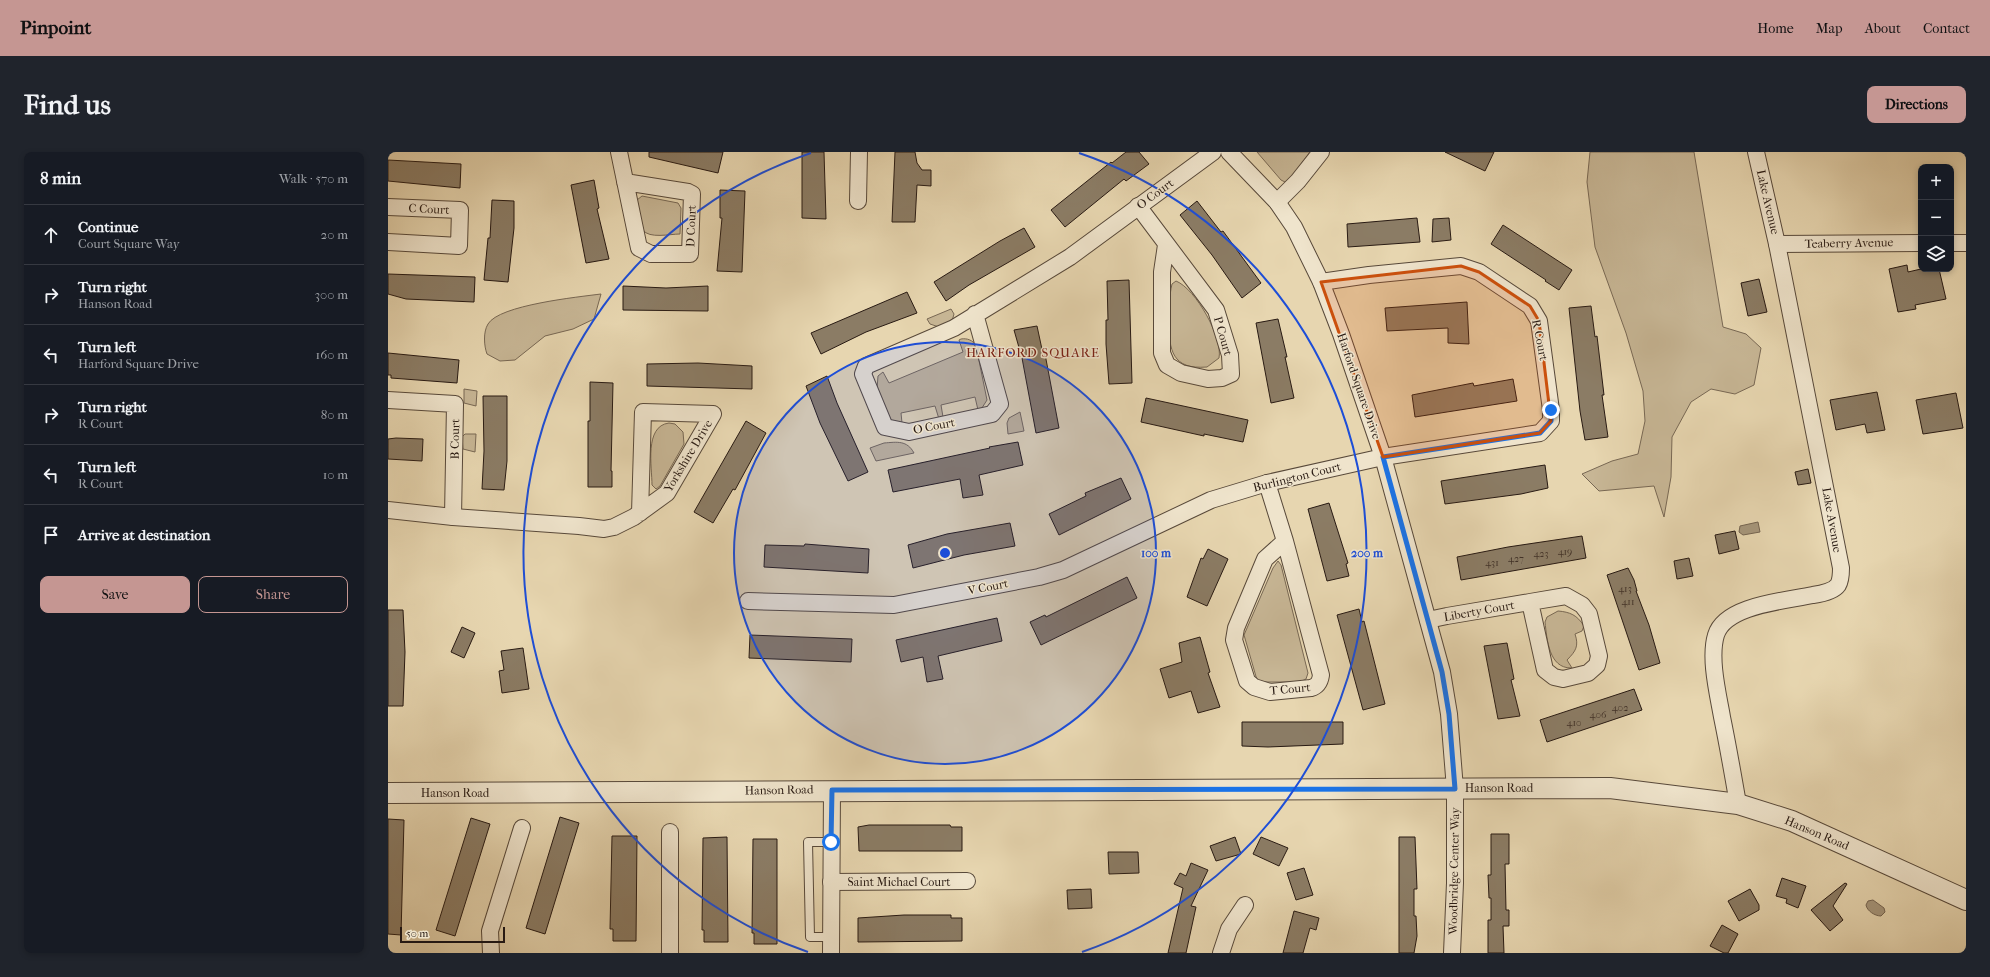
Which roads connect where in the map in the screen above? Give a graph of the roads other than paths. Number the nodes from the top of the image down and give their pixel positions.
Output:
1 (619, 152) edge
2 (859, 152) edge
3 (1213, 152) edge
4 (1229, 152) edge
5 (1321, 152) edge
6 (1756, 152) edge
7 (625, 182) junction
8 (858, 201) dead end
9 (1277, 202) junction
10 (1138, 206) junction
11 (388, 207) edge
12 (388, 242) edge
13 (1918, 242) edge
14 (1954, 243) edge
15 (1966, 243) edge
16 (1777, 244) junction
17 (1166, 245) junction
18 (1321, 282) junction
19 (975, 314) junction
20 (388, 400) edge
21 (1383, 457) junction
22 (1266, 483) junction
23 (1211, 500) joint
24 (388, 510) edge
25 (640, 513) junction
26 (453, 517) junction
27 (1285, 541) junction
28 (748, 601) dead end
29 (1530, 602) junction
30 (1428, 620) junction
31 (1455, 789) junction
32 (832, 790) junction
33 (388, 793) edge
34 (1738, 804) junction
35 (522, 828) dead end
36 (670, 832) dead end
37 (831, 842) junction
38 (967, 881) dead end
39 (831, 882) junction
40 (1966, 900) edge
41 (1245, 905) dead end
42 (831, 937) junction
43 (490, 953) edge
44 (670, 953) edge
45 (831, 953) edge
46 (1221, 953) edge
47 (1452, 953) edge

1 - 7 street, D Court
2 - 8 street
3 - 10 street, O Court
4 - 9 street, Harford Square Drive
5 - 9 street
6 - 16 street, Lake Avenue
7 - 7 street, D Court
9 - 18 street, Harford Square Drive
10 - 17 street, P Court
10 - 19 street, O Court
11 - 12 street, C Court
13 - 16 street, Teaberry Avenue
14 - 15 street
16 - 34 street, Lake Avenue
17 - 17 street, P Court
18 - 21 street, Harford Square Drive
18 - 21 street, R Court
19 - 19 street, O Court
20 - 26 street, B Court
21 - 22 street, Burlington Court
21 - 30 street, Harford Square Drive
22 - 23 street, Burlington Court
22 - 27 street, T Court
23 - 28 street, V Court
24 - 26 street, Yorkshire Drive
25 - 25 street, Yorkshire Drive
25 - 26 street, Yorkshire Drive
27 - 27 street, T Court
29 - 29 street, Liberty Court
29 - 30 street, Liberty Court
30 - 31 street, Harford Square Drive
31 - 32 street, Hanson Road
31 - 34 street, Hanson Road
31 - 47 street, Woodbridge Center Way
32 - 33 street, Hanson Road
32 - 37 street
34 - 40 street, Hanson Road
35 - 43 street
36 - 44 street
37 - 39 street
37 - 42 lane
38 - 39 street, Saint Michael Court
39 - 42 street
41 - 46 street
42 - 45 street

